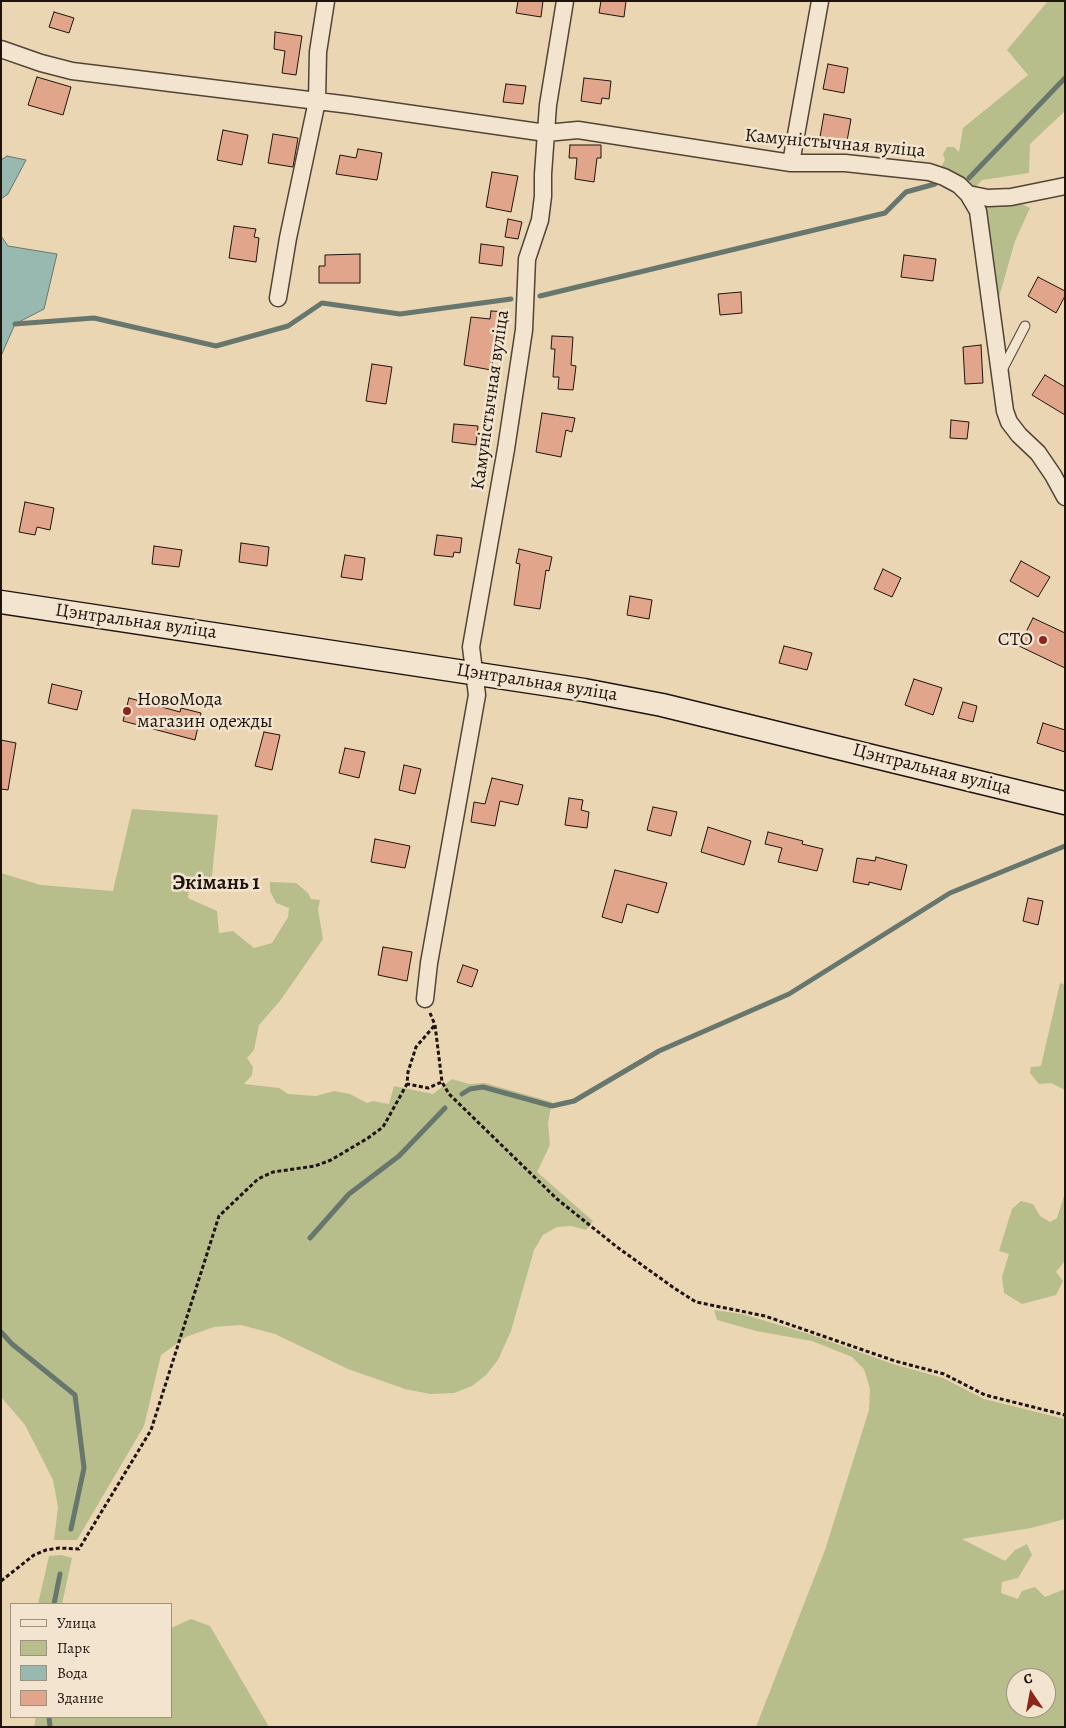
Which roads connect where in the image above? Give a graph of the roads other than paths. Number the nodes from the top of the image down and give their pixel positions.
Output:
1 (326, 1) edge
2 (565, 1) edge
3 (820, 1) edge
4 (1, 49) edge
5 (317, 101) junction
6 (546, 133) junction
7 (791, 163) junction
8 (1065, 186) edge
9 (968, 194) junction
10 (278, 298) dead end
11 (1025, 326) dead end
12 (1001, 372) junction
13 (1065, 497) edge
14 (1, 602) edge
15 (474, 673) junction
16 (1065, 802) edge
17 (425, 999) road end

1 - 5 street
2 - 6 street, Камуністычная вуліца
3 - 7 street
4 - 5 street, Камуністычная вуліца
5 - 6 street, Камуністычная вуліца
5 - 10 street
6 - 7 street, Камуністычная вуліца
6 - 15 street, Камуністычная вуліца
7 - 9 street, Камуністычная вуліца
8 - 9 street
9 - 12 street, Камуністычная вуліца
11 - 12 lane
12 - 13 street, Камуністычная вуліца
14 - 15 main road, Цэнтральная вуліца
15 - 16 main road, Цэнтральная вуліца
15 - 17 street, Камуністычная вуліца

